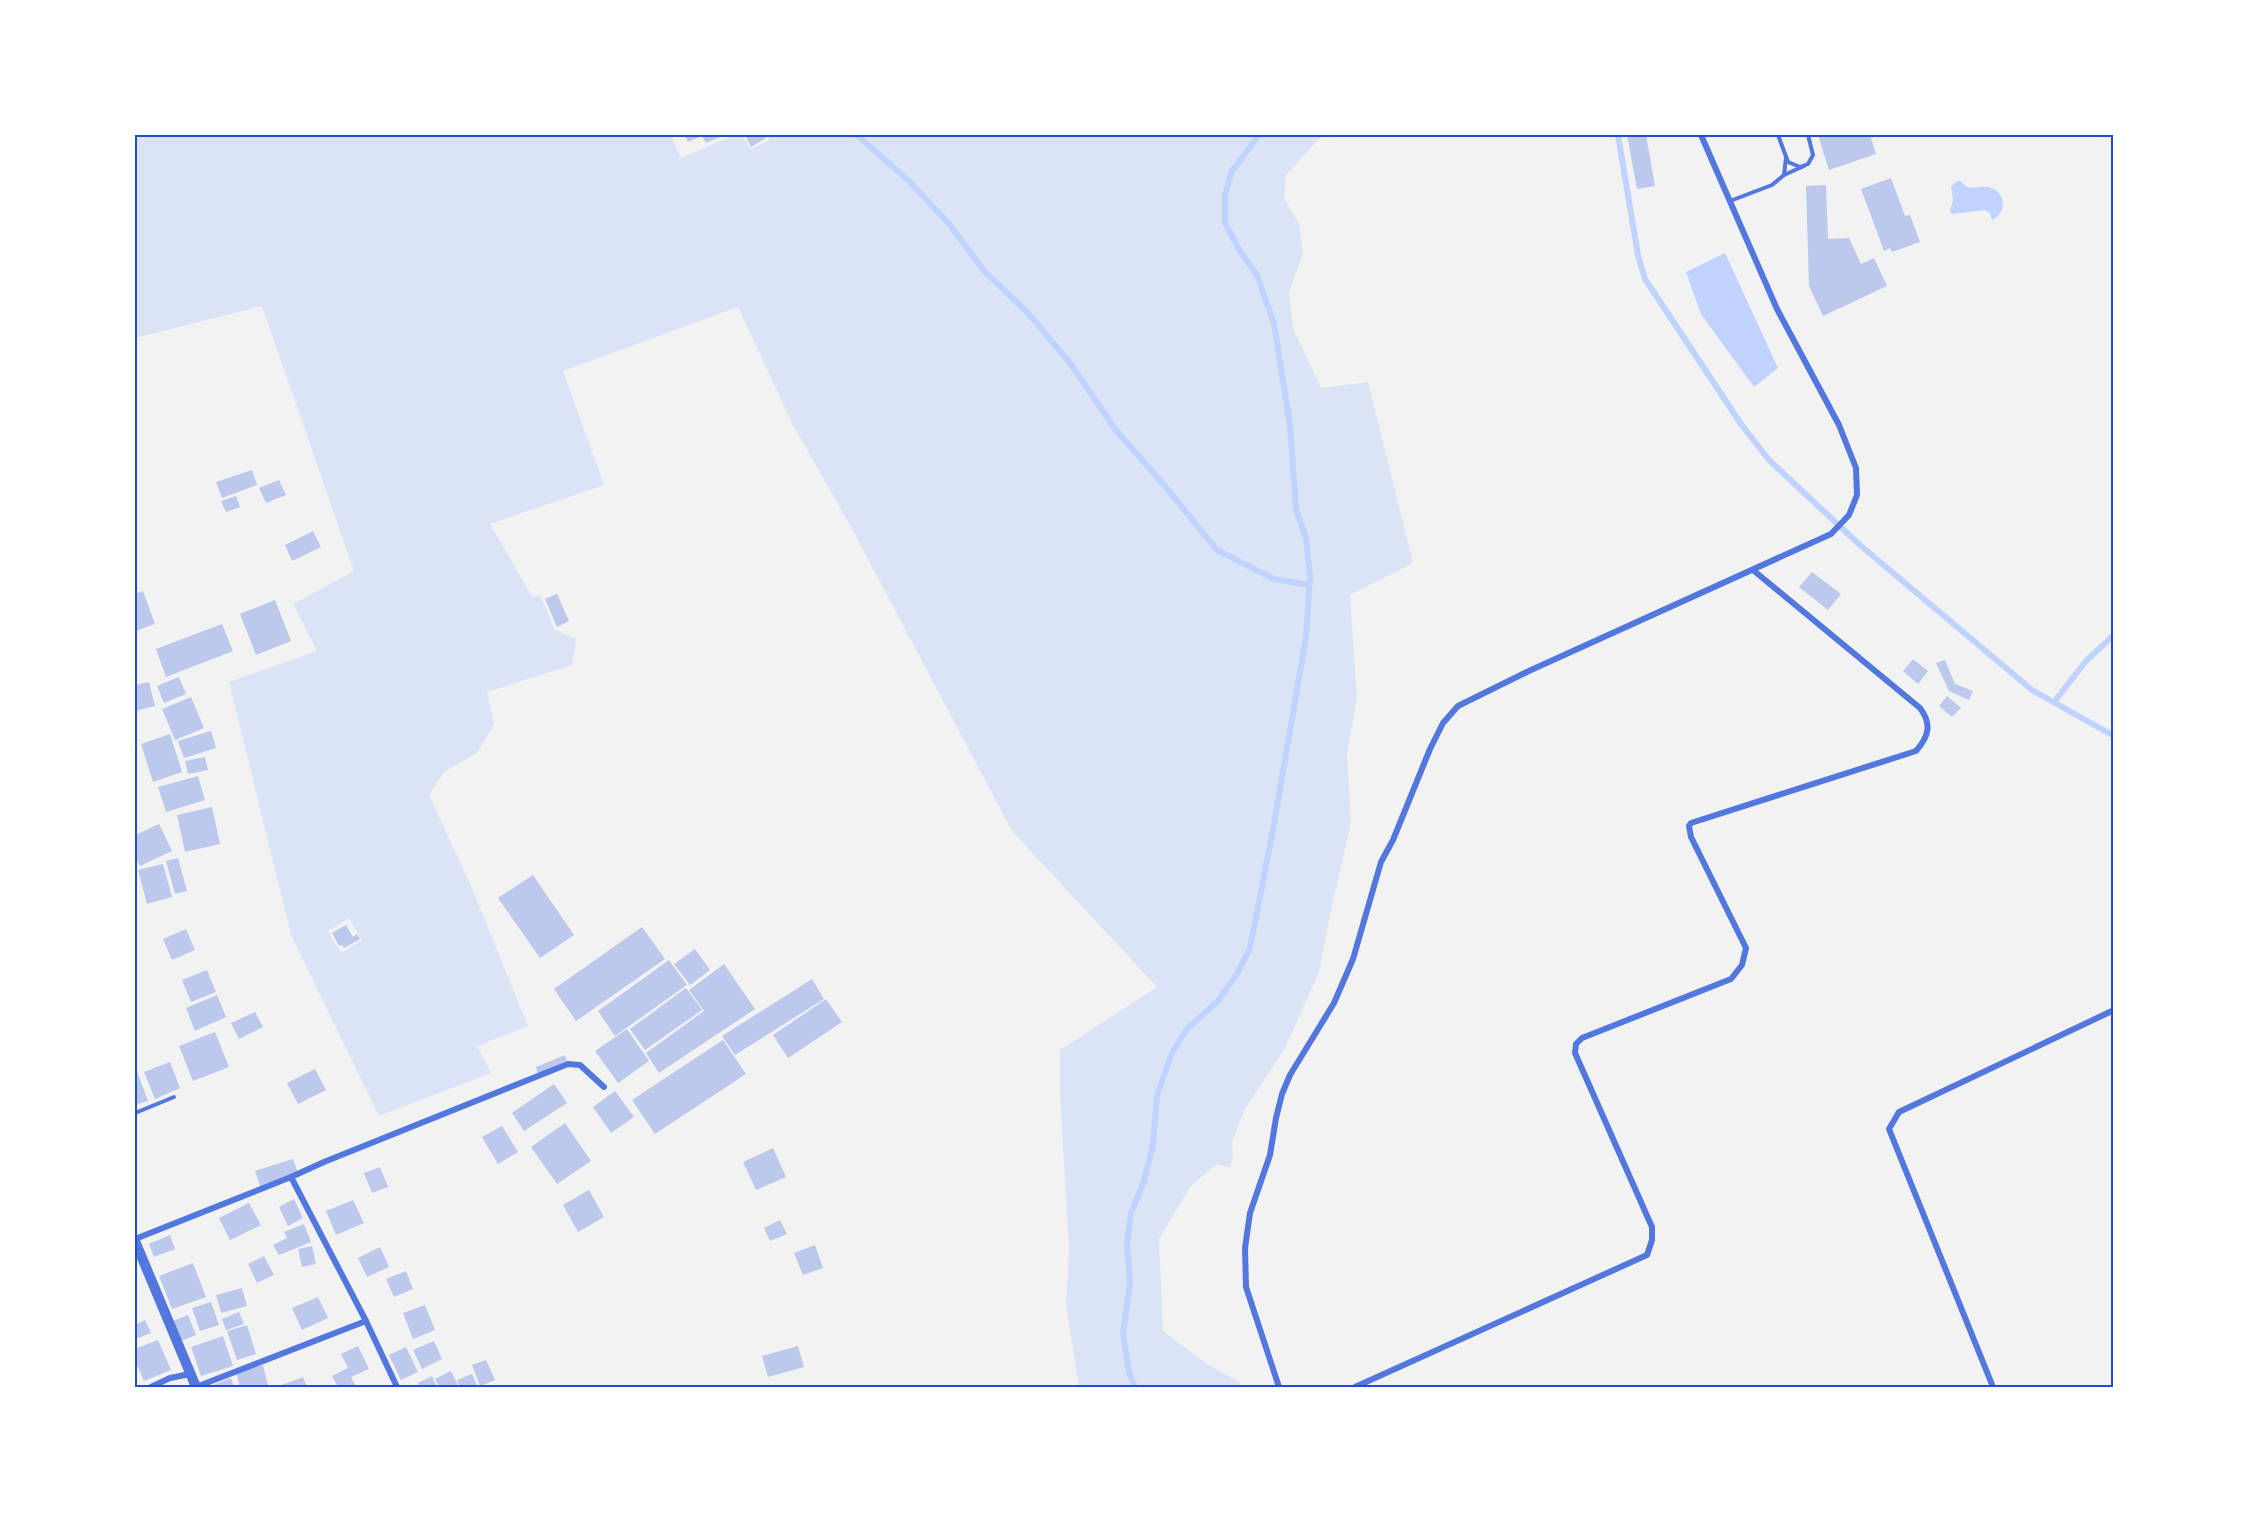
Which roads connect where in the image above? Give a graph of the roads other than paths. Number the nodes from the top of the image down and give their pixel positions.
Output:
1 (1701, 135) edge
2 (1778, 135) edge
3 (1808, 135) edge
4 (1786, 157) junction
5 (1804, 166) junction
6 (1784, 175) junction
7 (1730, 201) junction
8 (1753, 570) junction
9 (2114, 1010) edge
10 (604, 1087) dead end
11 (174, 1097) dead end
12 (135, 1113) edge
13 (291, 1177) junction
14 (135, 1240) edge
15 (366, 1321) junction
16 (190, 1374) junction
17 (151, 1387) edge
18 (196, 1387) edge
19 (397, 1387) edge
20 (1279, 1387) edge
21 (1356, 1387) edge
22 (1993, 1387) edge

1 - 7 street
2 - 4 lane
3 - 5 lane
4 - 5 lane
4 - 6 lane
5 - 6 lane
6 - 7 lane
7 - 8 street
8 - 20 street
8 - 21 street
9 - 22 street
10 - 13 street
11 - 12 lane
13 - 14 street
13 - 15 street
14 - 16 street
15 - 18 street
15 - 19 street
16 - 17 street
16 - 18 street

